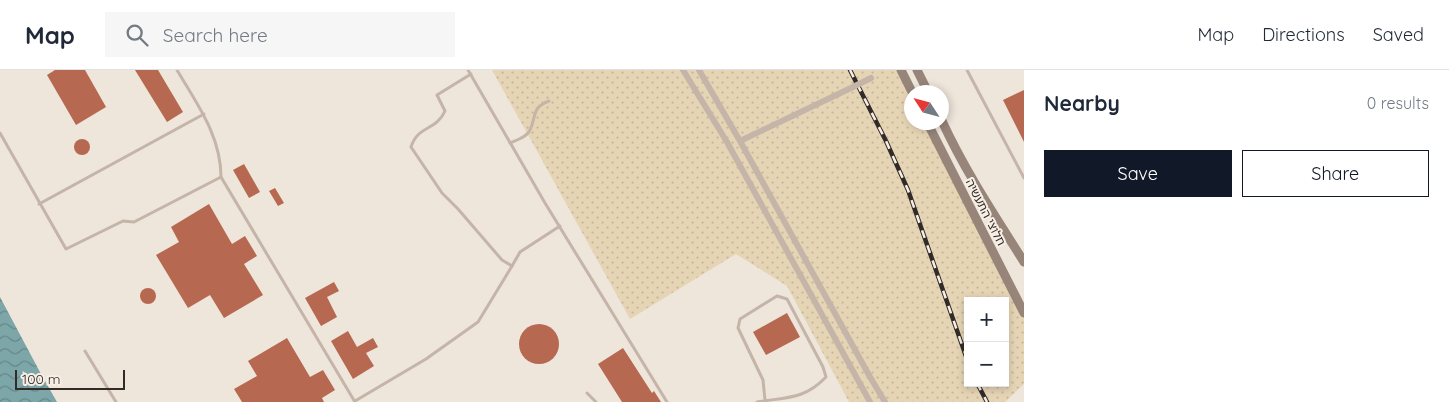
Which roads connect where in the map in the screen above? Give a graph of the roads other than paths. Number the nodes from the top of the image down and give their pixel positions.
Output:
1 (177, 70) edge
2 (468, 70) edge
3 (683, 70) edge
4 (699, 70) edge
5 (901, 70) edge
6 (917, 70) edge
7 (967, 70) edge
8 (471, 74) junction
9 (871, 78) dead end
10 (908, 85) edge
11 (924, 85) edge
12 (550, 101) dead end
13 (204, 114) junction
14 (931, 130) edge
15 (946, 130) edge
16 (0, 133) edge
17 (740, 141) junction
18 (510, 143) junction
19 (220, 177) junction
20 (1024, 178) edge
21 (39, 204) junction
22 (560, 226) junction
23 (1024, 262) edge
24 (512, 266) junction
25 (1024, 313) edge
26 (85, 351) dead end
27 (587, 393) dead end
28 (765, 400) junction
29 (116, 402) edge
30 (355, 402) edge
31 (596, 402) edge
32 (667, 402) edge
33 (757, 402) edge
34 (870, 402) edge
35 (885, 402) edge

1 - 13 lane
2 - 8 lane
3 - 34 street
4 - 17 street
5 - 10 street
6 - 11 street
7 - 20 lane
8 - 18 lane
8 - 24 lane
9 - 17 street, bridge
12 - 18 lane
13 - 19 lane
13 - 21 lane
14 - 25 street, חלוצי התעשיה
15 - 23 street, חלוצי התעשיה
16 - 21 lane
17 - 35 street
18 - 22 lane
19 - 21 lane
19 - 30 lane
22 - 24 lane
22 - 32 lane
24 - 30 lane
26 - 29 lane
27 - 31 lane
28 - 28 lane
28 - 33 lane

